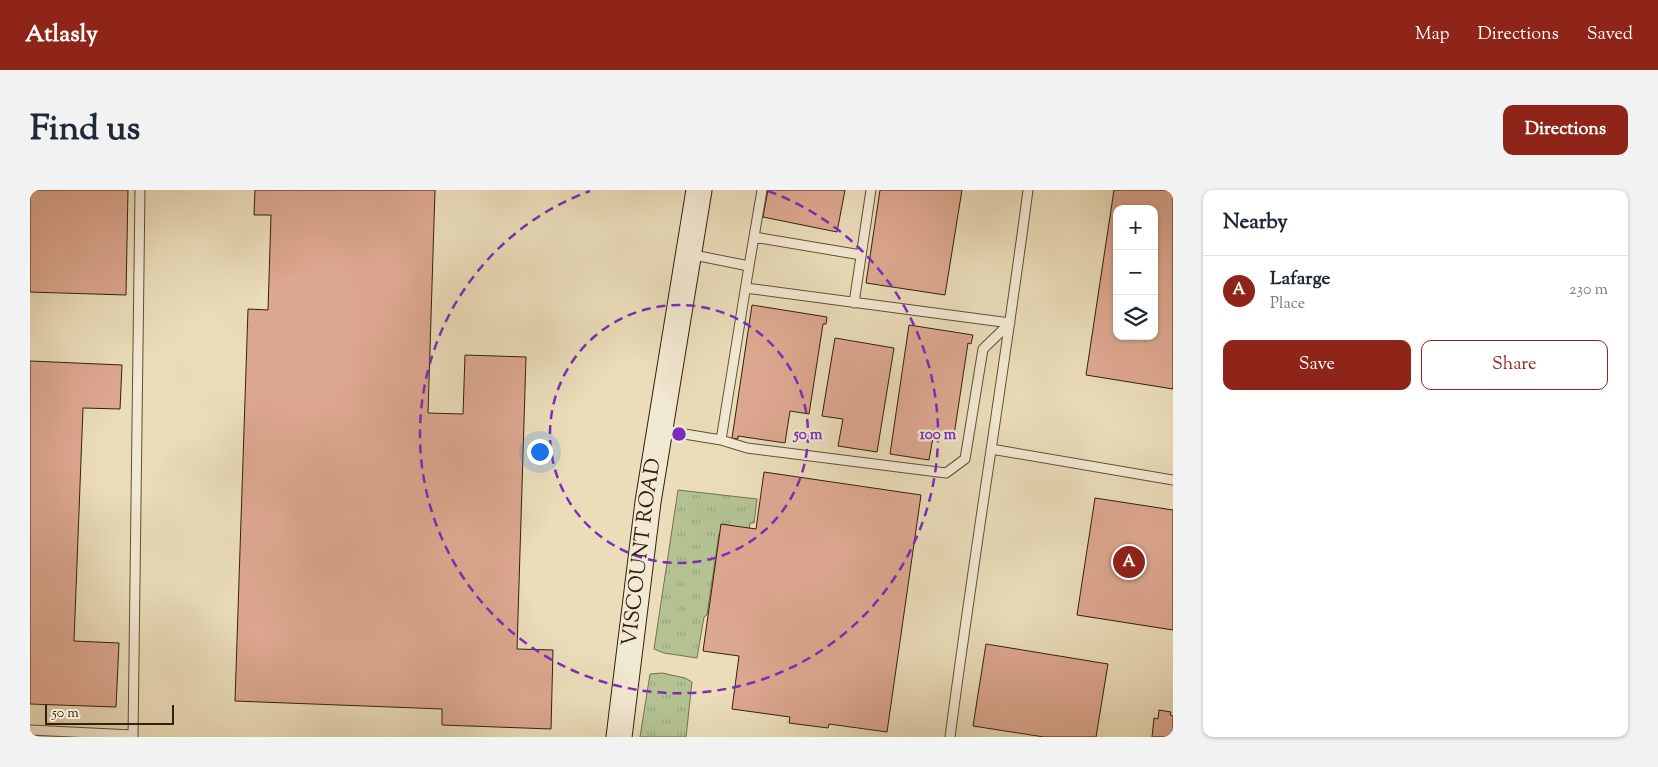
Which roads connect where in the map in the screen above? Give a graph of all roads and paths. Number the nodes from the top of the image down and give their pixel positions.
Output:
1 (140, 190) edge
2 (699, 190) edge
3 (762, 190) edge
4 (871, 190) edge
5 (1028, 190) edge
6 (754, 236) junction
7 (689, 254) junction
8 (861, 255) junction
9 (749, 266) junction
10 (746, 288) junction
11 (854, 303) junction
12 (1010, 323) junction
13 (660, 430) junction
14 (721, 440) junction
15 (991, 450) junction
16 (1173, 480) edge
17 (30, 730) edge
18 (133, 736) edge
19 (619, 737) edge
20 (950, 737) edge

1 - 18 lane
2 - 7 street, VISCOUNT ROAD
3 - 6 lane
4 - 8 lane
5 - 12 lane
6 - 8 lane
6 - 9 lane
7 - 9 lane
7 - 13 street, VISCOUNT ROAD
8 - 11 lane
9 - 10 lane
10 - 11 lane
10 - 14 lane
11 - 12 lane
12 - 14 lane
12 - 15 lane
13 - 14 lane
13 - 19 street, VISCOUNT ROAD
15 - 16 lane
15 - 20 lane
17 - 18 lane

